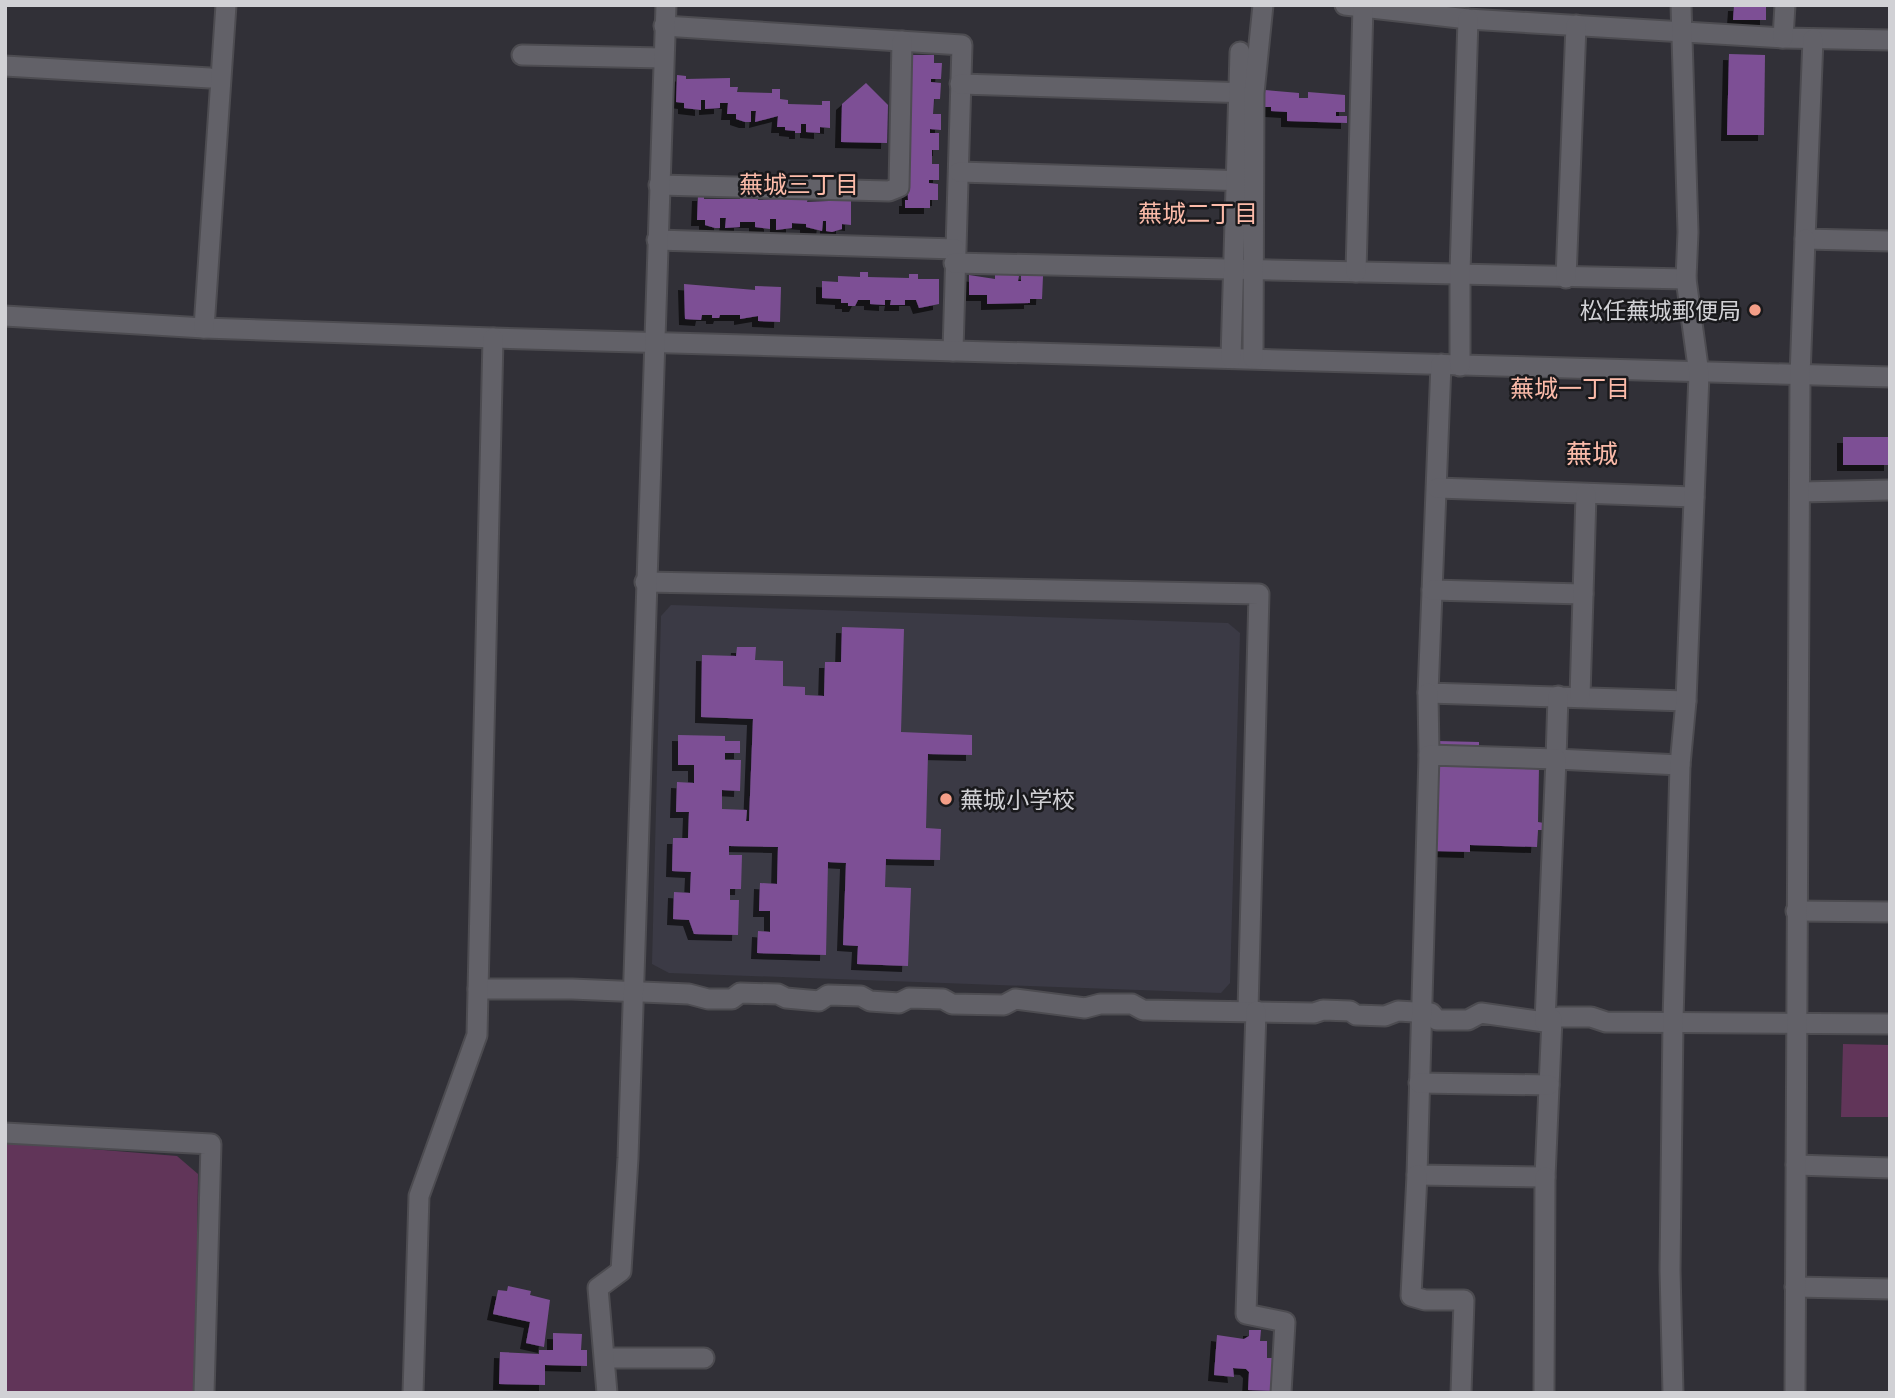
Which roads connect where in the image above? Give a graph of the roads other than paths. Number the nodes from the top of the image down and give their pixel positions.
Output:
1 (226, 5) edge
2 (666, 5) edge
3 (1263, 5) edge
4 (1681, 5) edge
5 (1785, 5) edge
6 (1357, 6) edge
7 (1468, 19) junction
8 (1576, 24) junction
9 (664, 26) junction
10 (1681, 29) junction
11 (1783, 38) junction
12 (1813, 38) junction
13 (1890, 40) edge
14 (902, 41) junction
15 (1240, 52) dead end
16 (522, 55) dead end
17 (663, 58) junction
18 (5, 66) edge
19 (210, 78) dead end
20 (960, 84) junction
21 (1245, 93) junction
22 (959, 172) junction
23 (1244, 180) junction
24 (659, 185) junction
25 (1805, 239) junction
26 (657, 240) junction
27 (1890, 241) edge
28 (954, 256) junction
29 (1234, 267) junction
30 (1255, 268) junction
31 (1356, 272) junction
32 (1460, 272) junction
33 (1566, 278) junction
34 (1686, 279) junction
35 (5, 316) edge
36 (204, 328) junction
37 (493, 338) junction
38 (653, 341) junction
39 (953, 351) junction
40 (1231, 358) junction
41 (1253, 358) junction
42 (1451, 365) junction
43 (1699, 374) junction
44 (1800, 377) junction
45 (1890, 377) edge
46 (1437, 488) junction
47 (1890, 490) edge
48 (1801, 492) junction
49 (1586, 494) junction
50 (1694, 497) junction
51 (645, 582) junction
52 (1432, 590) junction
53 (1583, 594) junction
54 (1429, 693) junction
55 (1558, 696) junction
56 (1580, 697) junction
57 (1686, 701) junction
58 (1429, 755) junction
59 (1556, 759) junction
60 (1680, 765) junction
61 (1796, 911) junction
62 (1890, 912) edge
63 (478, 989) junction
64 (634, 991) junction
65 (1252, 1010) junction
66 (1420, 1012) junction
67 (1548, 1021) junction
68 (1673, 1021) junction
69 (1796, 1023) junction
70 (1890, 1024) edge
71 (1419, 1083) junction
72 (1549, 1085) junction
73 (5, 1133) edge
74 (1796, 1165) junction
75 (1890, 1168) edge
76 (1417, 1175) junction
77 (1545, 1177) junction
78 (1796, 1287) junction
79 (1890, 1289) edge
80 (605, 1358) junction
81 (704, 1359) dead end
82 (204, 1393) edge
83 (413, 1393) edge
84 (607, 1393) edge
85 (1281, 1393) edge
86 (1461, 1393) edge
87 (1544, 1393) edge
88 (1673, 1393) edge
89 (1795, 1393) edge

1 - 36 street
2 - 9 street
3 - 21 street
4 - 10 street
5 - 11 street
6 - 7 street
6 - 31 street
7 - 8 street
7 - 32 street
8 - 10 street
8 - 33 street
9 - 14 street
9 - 17 street
10 - 11 street
10 - 34 street
11 - 12 street
12 - 13 street
12 - 25 street
14 - 20 street
14 - 24 street
15 - 21 street
16 - 17 street
17 - 24 street
18 - 19 street
20 - 21 street
20 - 22 street
21 - 23 street
22 - 23 street
22 - 28 street
23 - 29 street
23 - 30 street
24 - 26 street
25 - 27 street
25 - 44 street
26 - 28 street
26 - 38 street
28 - 29 street
28 - 39 street
29 - 30 street
29 - 40 street
30 - 31 street
30 - 41 street
31 - 32 street
32 - 33 street
32 - 42 street
33 - 34 street
34 - 43 street
35 - 36 street
36 - 37 street
37 - 38 street
37 - 63 street
38 - 39 street
38 - 51 street
39 - 40 street
40 - 41 street
41 - 42 street
42 - 43 street
42 - 46 street
43 - 44 street
43 - 50 street
44 - 45 street
44 - 48 street
46 - 49 street
46 - 52 street
47 - 48 street
48 - 61 street
49 - 50 street
49 - 53 street
50 - 57 street
51 - 64 street
51 - 65 street
52 - 53 street
52 - 54 street
53 - 56 street
54 - 55 street
54 - 58 street
55 - 56 street
55 - 59 street
56 - 57 street
57 - 60 street
58 - 59 street
58 - 66 street
59 - 60 street
59 - 67 street
60 - 68 street
61 - 62 street
61 - 69 street
63 - 64 street
63 - 83 street
64 - 65 street
64 - 80 street
65 - 66 street
65 - 85 street
66 - 67 street
66 - 71 street
67 - 68 street
67 - 72 street
68 - 69 street
68 - 88 street
69 - 70 street
69 - 74 street
71 - 72 street
71 - 76 street
72 - 77 street
73 - 82 street
74 - 75 street
74 - 78 street
76 - 77 street
76 - 86 street
77 - 87 street
78 - 79 street
78 - 89 street
80 - 81 street
80 - 84 street

